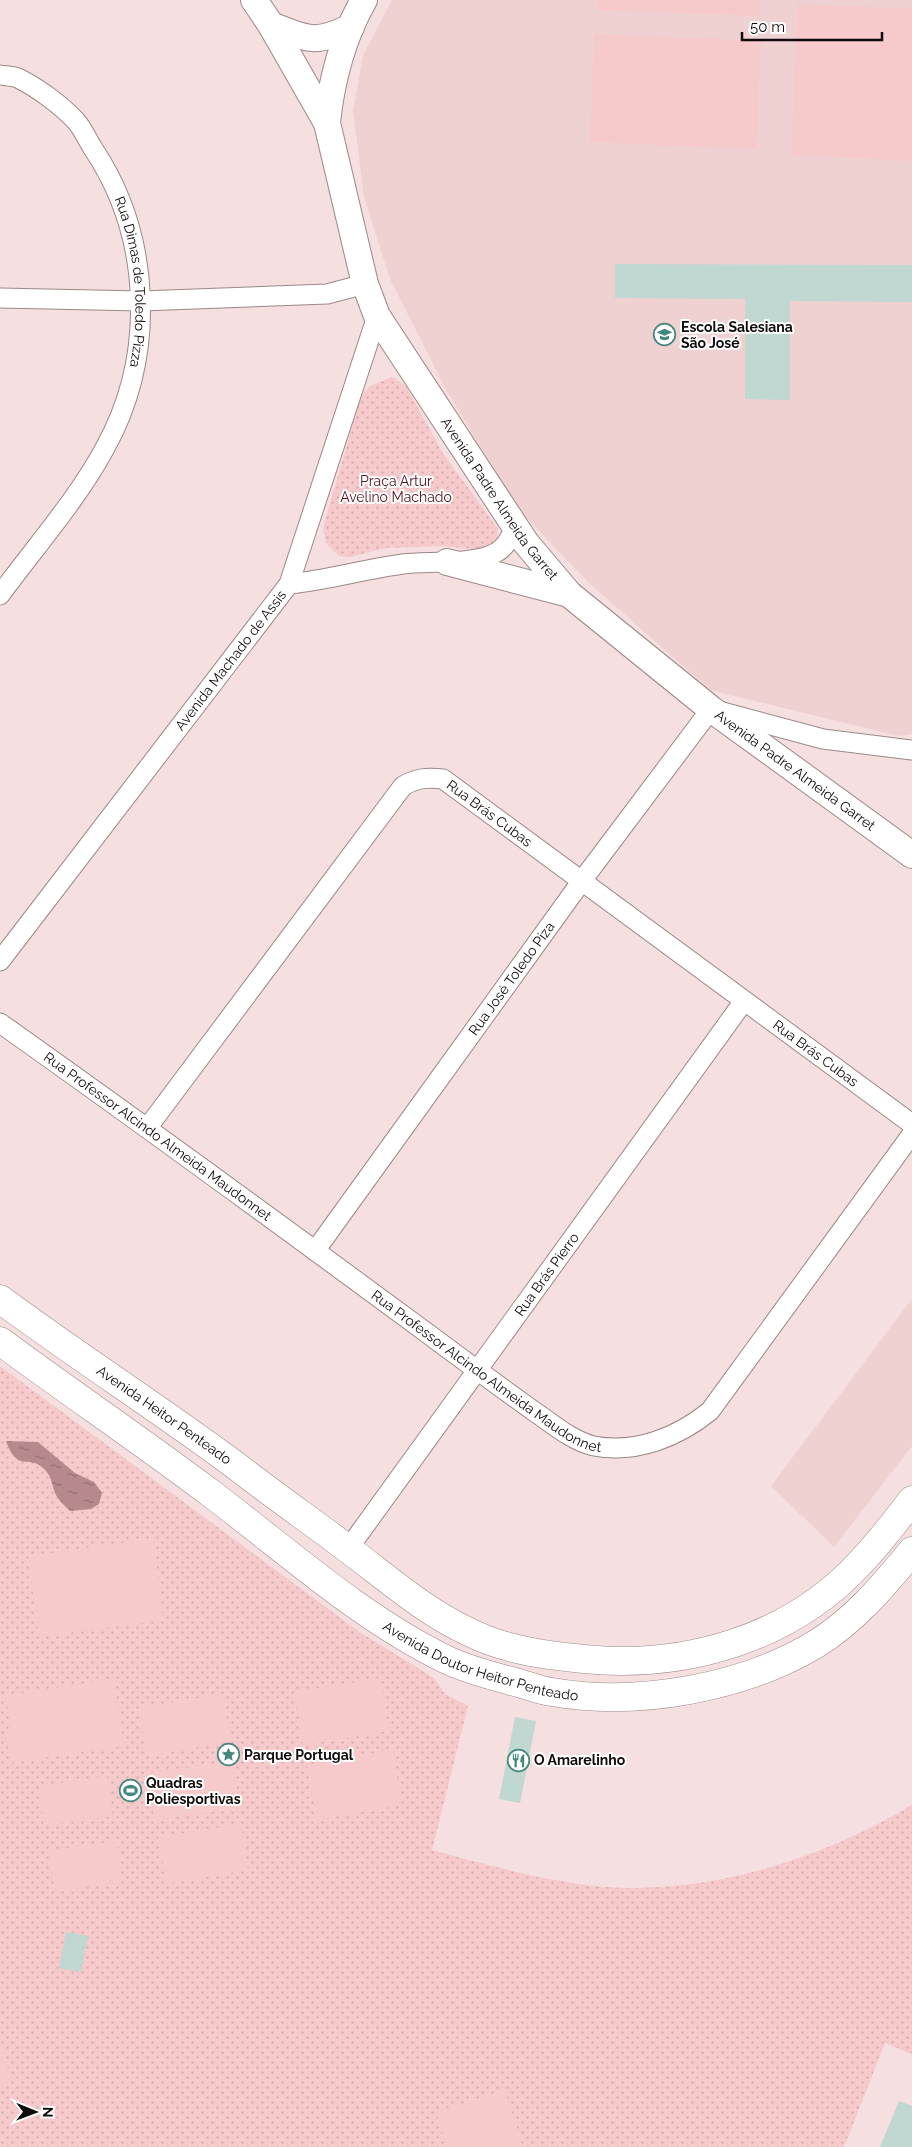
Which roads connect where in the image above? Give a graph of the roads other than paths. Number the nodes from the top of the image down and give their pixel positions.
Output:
1 (254, 0) edge
2 (364, 0) edge
3 (271, 24) junction
4 (351, 27) junction
5 (0, 75) edge
6 (326, 122) junction
7 (365, 284) junction
8 (0, 298) edge
9 (141, 301) junction
10 (377, 316) junction
11 (515, 528) junction
12 (447, 562) junction
13 (289, 584) junction
14 (569, 594) junction
15 (0, 595) edge
16 (711, 709) junction
17 (912, 750) edge
18 (912, 854) edge
19 (581, 882) junction
20 (0, 960) edge
21 (744, 1001) junction
22 (0, 1023) edge
23 (912, 1124) edge
24 (148, 1127) junction
25 (912, 1134) edge
26 (316, 1251) junction
27 (0, 1299) edge
28 (0, 1341) edge
29 (478, 1371) junction
30 (912, 1500) edge
31 (326, 1533) joint
32 (348, 1549) junction
33 (912, 1551) edge

1 - 3 street
2 - 4 street, Avenida Padre Almeida Garret
3 - 4 street
3 - 6 street
4 - 6 street, Avenida Padre Almeida Garret
5 - 9 street, Rua Dimas de Toledo Pizza
6 - 7 street, Avenida Padre Almeida Garret
7 - 9 street
7 - 10 street, Avenida Padre Almeida Garret
8 - 9 street
9 - 15 street, Rua Dimas de Toledo Pizza
10 - 11 street, Avenida Padre Almeida Garret
10 - 13 street, Avenida Machado de Assis
11 - 12 street
11 - 14 street, Avenida Padre Almeida Garret
12 - 13 street
12 - 14 street
13 - 20 street, Avenida Machado de Assis
14 - 16 street, Avenida Padre Almeida Garret
16 - 17 street
16 - 18 street, Avenida Padre Almeida Garret
16 - 19 street, Rua José Toledo Piza
19 - 21 street, Rua Brás Cubas
19 - 24 street, Rua Brás Cubas
19 - 26 street, Rua José Toledo Piza
21 - 23 street, Rua Brás Cubas
21 - 29 street, Rua Brás Pierro
22 - 24 street, Rua Professor Alcindo Almeida Maudonnet
24 - 26 street, Rua Professor Alcindo Almeida Maudonnet
25 - 29 street, Rua Professor Alcindo Almeida Maudonnet
26 - 29 street, Rua Professor Alcindo Almeida Maudonnet
27 - 31 main road, Avenida Heitor Penteado
28 - 33 main road, Avenida Doutor Heitor Penteado
29 - 32 street, Rua Brás Pierro
30 - 32 main road, Avenida Doutor Heitor Penteado
31 - 32 main road, Avenida Doutor Heitor Penteado

